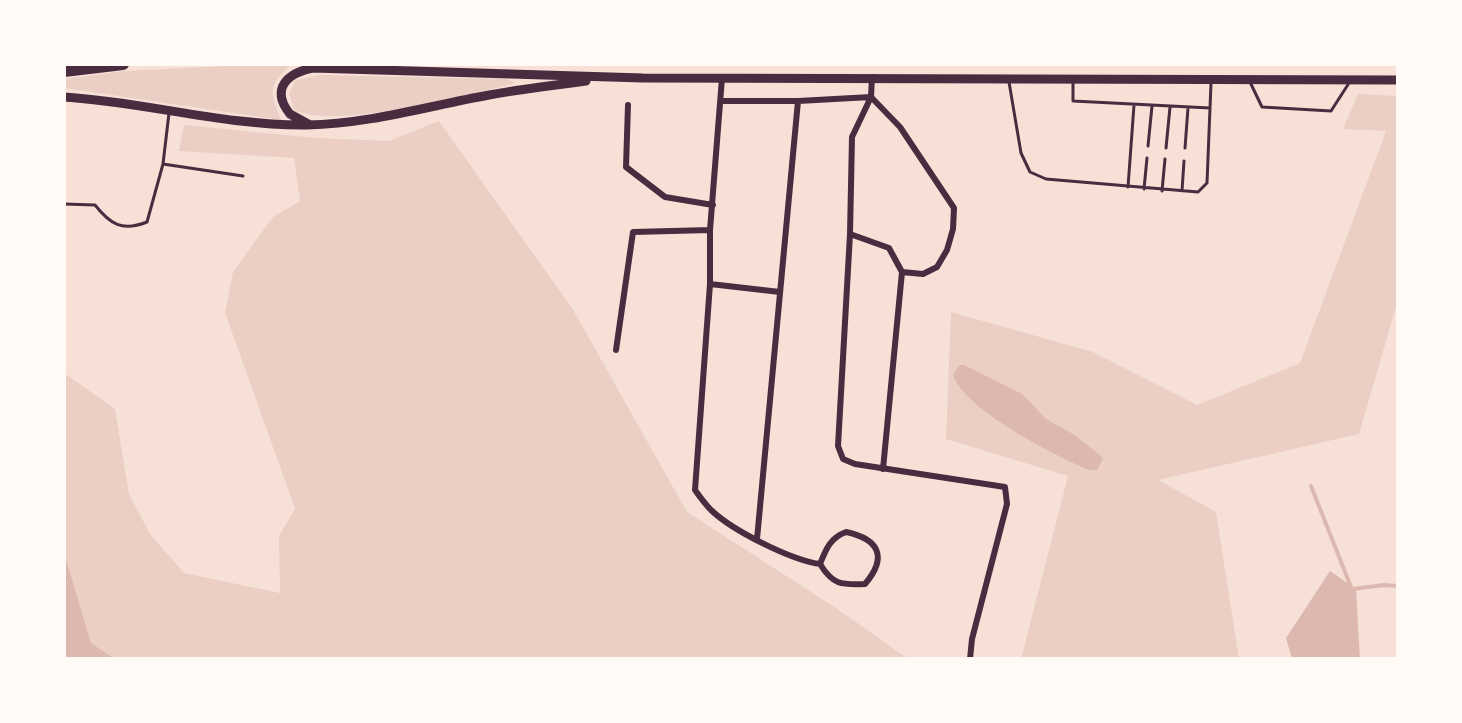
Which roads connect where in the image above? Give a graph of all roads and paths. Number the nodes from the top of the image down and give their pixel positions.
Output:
1 (123, 64) edge
2 (64, 71) edge
3 (613, 77) junction
4 (872, 77) junction
5 (722, 78) junction
6 (1009, 78) junction
7 (1073, 78) junction
8 (1211, 79) junction
9 (1249, 79) junction
10 (1351, 80) junction
11 (1398, 80) edge
12 (64, 97) edge
13 (871, 97) junction
14 (721, 101) junction
15 (798, 101) junction
16 (628, 105) dead end
17 (1134, 105) junction
18 (1152, 105) junction
19 (1170, 106) junction
20 (1188, 107) junction
21 (1210, 108) junction
22 (169, 109) junction
23 (310, 125) junction
24 (1148, 146) dead end
25 (1166, 148) dead end
26 (1185, 148) dead end
27 (1147, 158) dead end
28 (1165, 159) dead end
29 (1184, 161) dead end
30 (163, 164) junction
31 (243, 176) dead end
32 (1128, 187) junction
33 (1144, 189) junction
34 (1162, 191) junction
35 (1182, 191) junction
36 (64, 204) edge
37 (713, 205) junction
38 (710, 230) junction
39 (850, 234) junction
40 (902, 272) junction
41 (710, 284) junction
42 (780, 292) junction
43 (616, 350) dead end
44 (883, 469) junction
45 (757, 539) junction
46 (820, 564) junction
47 (970, 659) edge

1 - 2 highway
3 - 5 main road
3 - 23 main road
3 - 23 main road
4 - 5 main road
4 - 6 main road
4 - 13 street
5 - 14 street
6 - 7 main road
6 - 32 lane
7 - 8 main road
7 - 17 lane
8 - 9 main road
8 - 21 lane
9 - 10 main road
9 - 10 lane
10 - 11 main road
12 - 22 main road
13 - 15 street
13 - 39 street
13 - 40 street
14 - 15 street
14 - 37 street
15 - 42 street
16 - 37 street
17 - 18 lane
17 - 32 lane
18 - 19 lane
18 - 24 lane
19 - 20 lane
19 - 25 lane
20 - 21 lane
20 - 26 lane
21 - 35 lane
22 - 23 main road
22 - 30 lane
27 - 33 lane
28 - 34 lane
29 - 35 lane
30 - 31 lane
30 - 36 lane
32 - 33 lane
33 - 34 lane
34 - 35 lane
37 - 38 street
38 - 41 street
38 - 43 street
39 - 40 street
39 - 44 street
40 - 44 street
41 - 42 street
41 - 45 street
42 - 45 street
44 - 47 street
45 - 46 street
46 - 46 street

